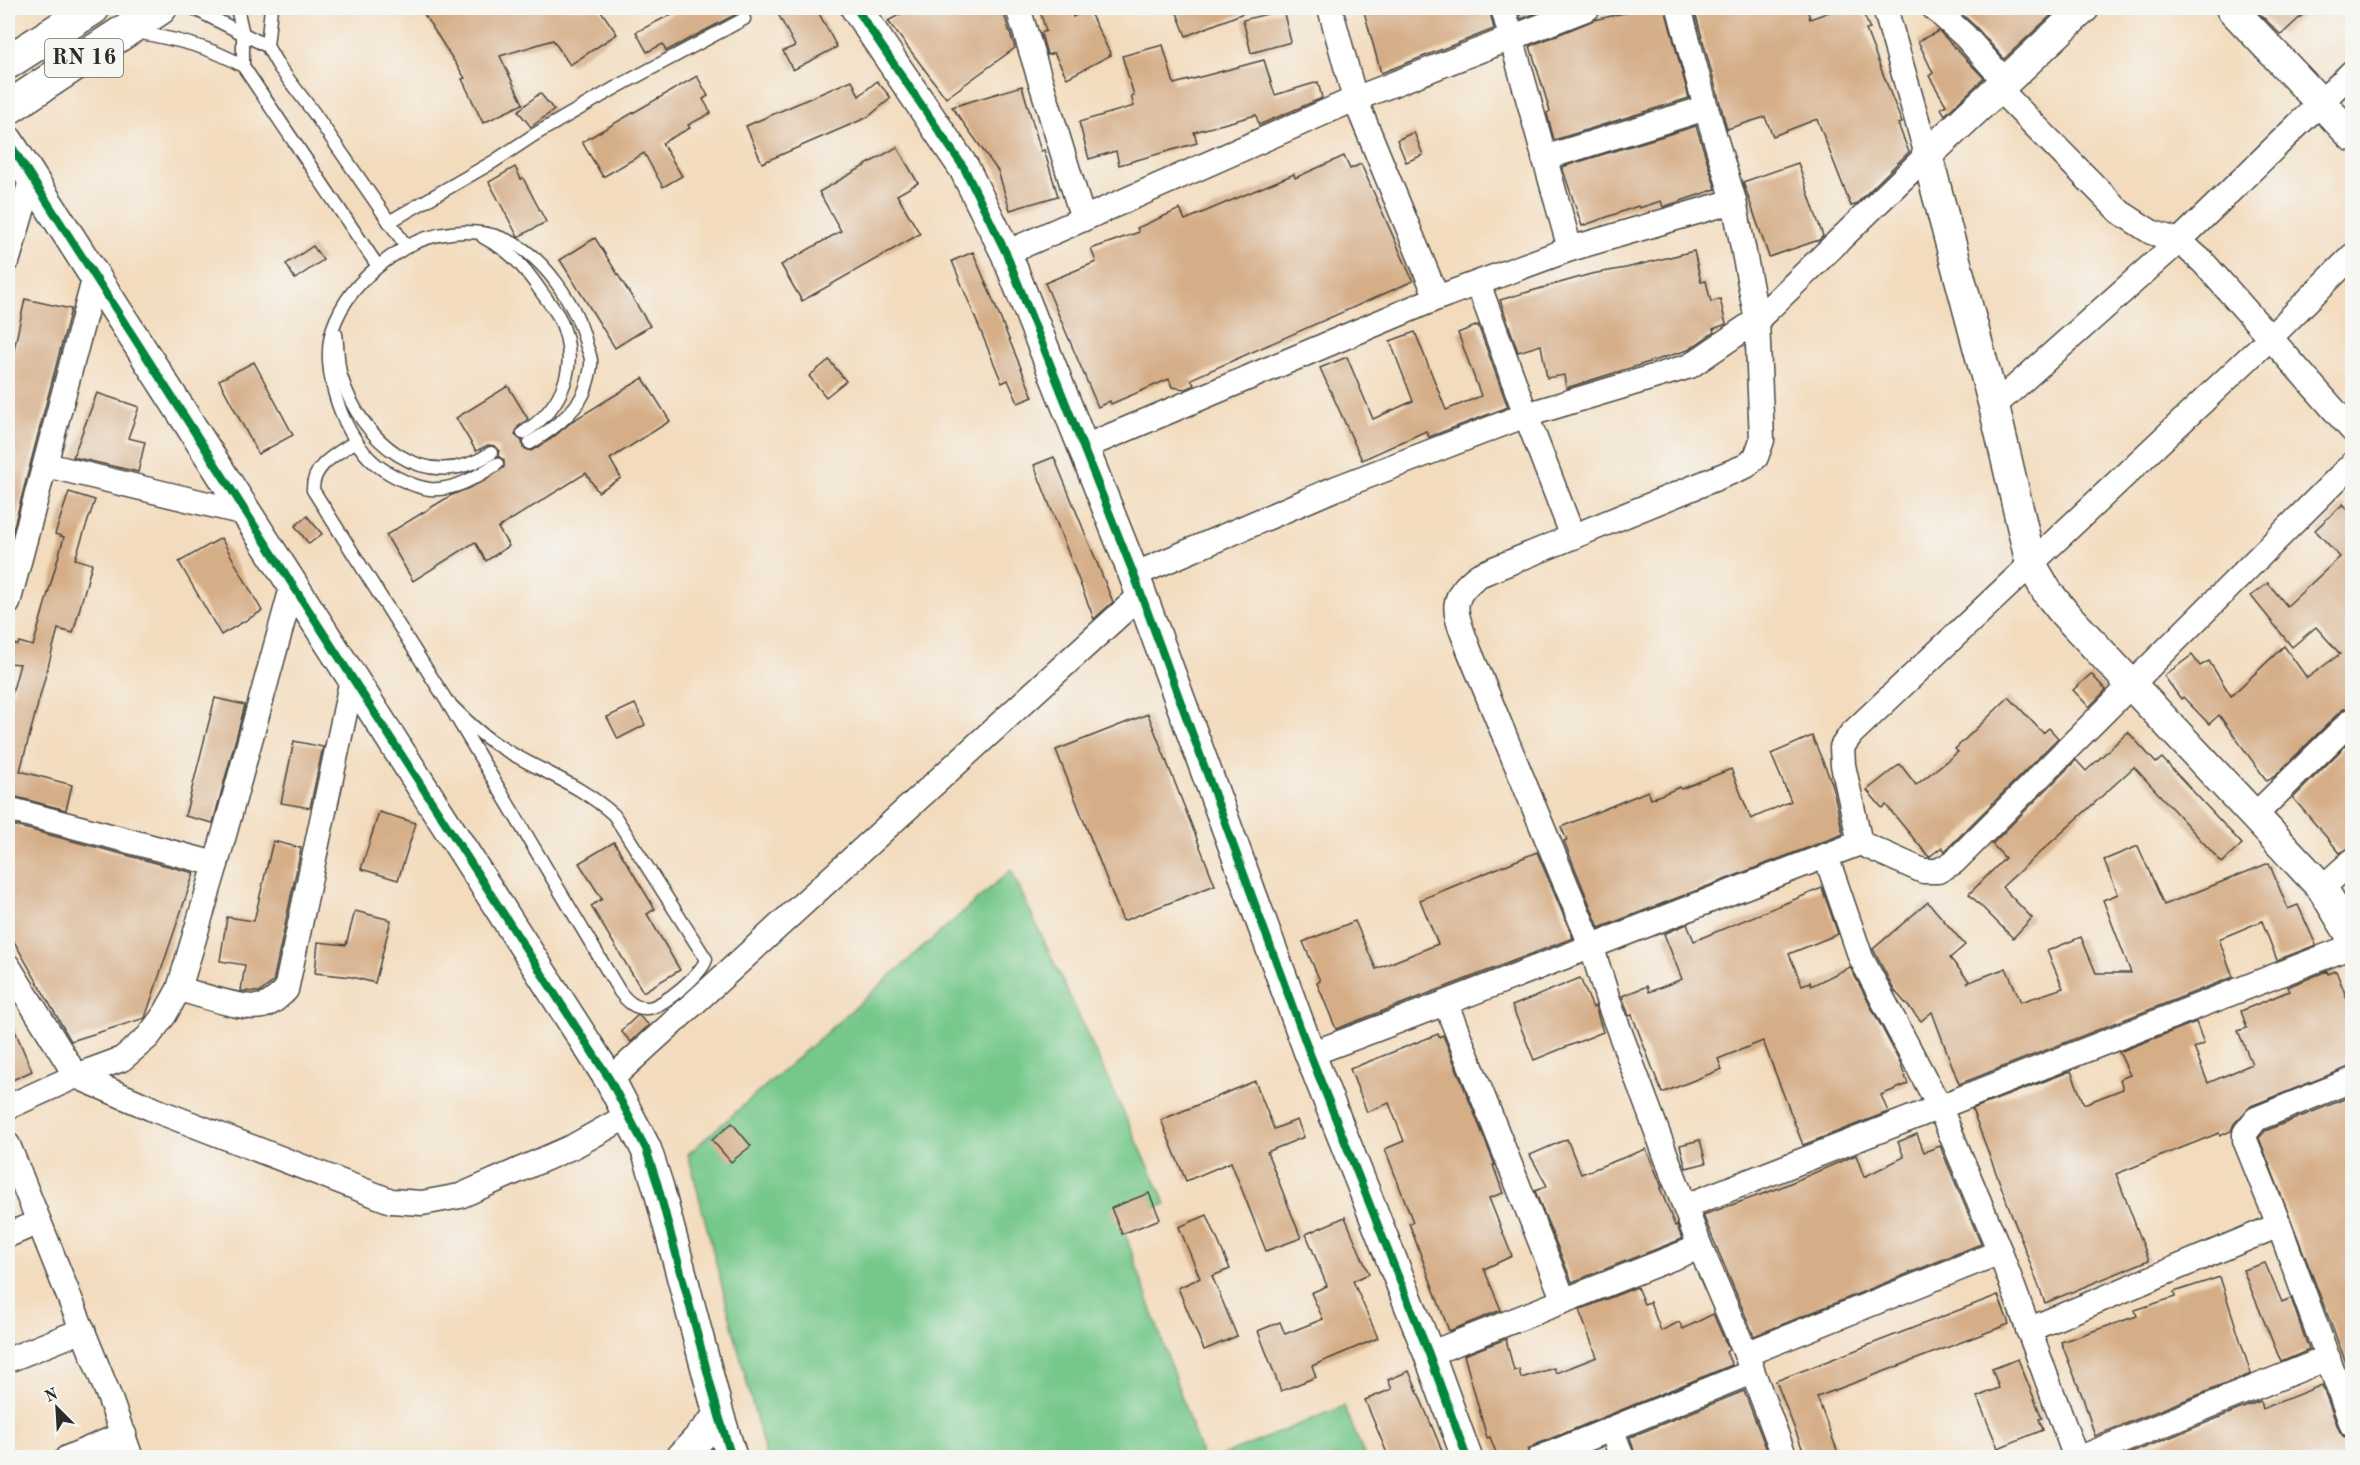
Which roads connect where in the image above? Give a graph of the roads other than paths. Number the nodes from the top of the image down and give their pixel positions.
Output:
1 (93, 8) edge
2 (160, 8) edge
3 (193, 8) edge
4 (237, 8) edge
5 (271, 8) edge
6 (855, 8) edge
7 (1018, 8) edge
8 (1330, 8) edge
9 (1503, 8) edge
10 (1588, 8) edge
11 (1678, 8) edge
12 (1885, 8) edge
13 (1934, 8) edge
14 (2084, 8) edge
15 (2231, 8) edge
16 (744, 19) dead end
17 (126, 30) junction
18 (243, 34) junction
19 (1510, 37) junction
20 (267, 46) junction
21 (8, 62) edge
22 (243, 66) junction
23 (2352, 72) edge
24 (2001, 84) junction
25 (1355, 99) junction
26 (2322, 101) junction
27 (8, 108) edge
28 (1706, 108) junction
29 (2352, 136) edge
30 (8, 141) edge
31 (1927, 154) junction
32 (1544, 158) junction
33 (32, 177) junction
34 (1734, 201) junction
35 (1083, 219) junction
36 (389, 222) junction
37 (474, 232) junction
38 (2179, 241) junction
39 (406, 246) junction
40 (1570, 249) junction
41 (1006, 253) junction
42 (2352, 256) edge
43 (8, 259) edge
44 (377, 265) junction
45 (95, 276) junction
46 (1478, 283) junction
47 (1437, 298) junction
48 (1757, 320) junction
49 (335, 321) junction
50 (2271, 337) junction
51 (1994, 406) junction
52 (1526, 415) junction
53 (2352, 430) edge
54 (356, 441) junction
55 (1082, 448) junction
56 (2352, 464) edge
57 (46, 465) junction
58 (249, 514) junction
59 (1573, 537) junction
60 (2031, 564) junction
61 (292, 584) junction
62 (1138, 585) junction
63 (8, 603) edge
64 (352, 679) junction
65 (2130, 685) junction
66 (446, 700) junction
67 (2352, 720) edge
68 (8, 809) edge
69 (2255, 815) junction
70 (1860, 843) junction
71 (1826, 856) junction
72 (2352, 861) edge
73 (216, 864) junction
74 (2322, 888) junction
75 (2352, 937) edge
76 (1592, 945) junction
77 (2352, 945) edge
78 (8, 966) edge
79 (178, 989) junction
80 (1446, 1004) junction
81 (1310, 1054) junction
82 (76, 1076) junction
83 (610, 1080) junction
84 (2352, 1080) edge
85 (8, 1107) edge
86 (1940, 1108) junction
87 (629, 1115) junction
88 (8, 1145) edge
89 (1686, 1206) junction
90 (39, 1222) junction
91 (2279, 1225) junction
92 (8, 1235) edge
93 (1700, 1247) junction
94 (2000, 1252) junction
95 (1564, 1301) junction
96 (2028, 1329) junction
97 (83, 1330) junction
98 (1429, 1354) junction
99 (2328, 1358) junction
100 (8, 1360) edge
101 (1749, 1363) junction
102 (719, 1416) junction
103 (2352, 1425) edge
104 (1612, 1430) junction
105 (124, 1434) junction
106 (67, 1458) edge
107 (131, 1458) edge
108 (681, 1458) edge
109 (732, 1458) edge
110 (1467, 1458) edge
111 (1540, 1458) edge
112 (1622, 1458) edge
113 (1785, 1458) edge
114 (2078, 1458) edge

1 - 21 main road, RN 16
2 - 17 main road, RN 16
3 - 18 lane
4 - 18 lane
5 - 20 lane
6 - 41 street
7 - 35 street
8 - 25 street
9 - 19 street
10 - 19 street
11 - 28 street
12 - 31 street
13 - 24 street
14 - 24 street
15 - 26 street
16 - 36 lane
17 - 22 lane
17 - 27 main road, RN 16
18 - 20 lane
18 - 22 lane
19 - 25 street
19 - 32 street
20 - 36 lane
22 - 44 lane
23 - 26 street
24 - 31 street
24 - 38 street
25 - 35 street
25 - 47 street
26 - 29 street
26 - 38 street
28 - 32 street
28 - 34 street
30 - 33 street
31 - 48 street
31 - 51 street
32 - 40 street
33 - 43 street
33 - 45 street
34 - 40 street
34 - 48 street
35 - 41 street
36 - 39 lane
37 - 37 lane
37 - 39 lane
38 - 50 street
38 - 51 street
39 - 44 lane
40 - 46 street
41 - 55 street
42 - 50 street
44 - 49 lane
45 - 57 street
45 - 58 street
46 - 47 street
46 - 52 street
47 - 55 street
48 - 52 street
48 - 59 street
49 - 54 lane
49 - 54 lane
50 - 53 street
50 - 60 street
51 - 60 street
52 - 59 street
52 - 62 street
54 - 66 lane
55 - 62 street
56 - 65 street
57 - 58 street
57 - 63 street
58 - 61 street
59 - 76 street
60 - 65 street
60 - 70 street
61 - 64 street
61 - 73 street
62 - 81 street
62 - 83 street
64 - 79 street
64 - 83 street
65 - 69 street
65 - 70 street
66 - 66 lane
67 - 69 street
68 - 73 street
69 - 74 street
70 - 71 street
71 - 76 street
71 - 86 street
72 - 74 street
73 - 79 street
74 - 75 street
76 - 80 street
76 - 89 street
77 - 86 street
78 - 82 street
79 - 82 street
80 - 81 street
80 - 95 street
81 - 98 street
82 - 85 street
82 - 87 street
83 - 87 street
84 - 91 street
86 - 89 street
86 - 94 street
87 - 102 street
88 - 90 street
89 - 93 street
90 - 92 street
90 - 97 street
91 - 96 street
91 - 99 street
93 - 95 street
93 - 101 street
94 - 96 street
94 - 101 street
95 - 98 street
96 - 114 street
97 - 100 street
97 - 105 street
98 - 110 street
99 - 103 street
99 - 114 street
101 - 104 street
101 - 113 street
102 - 108 street
102 - 109 street
104 - 111 street
104 - 112 street
105 - 106 street
105 - 107 street

